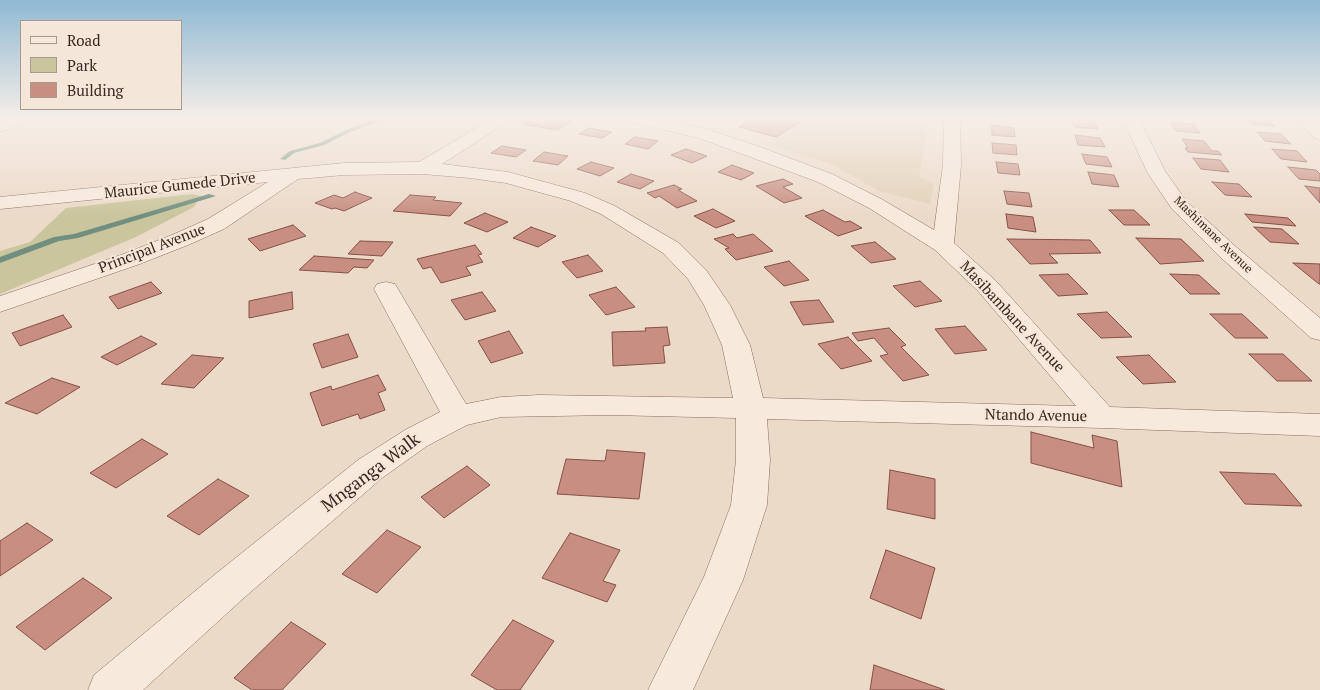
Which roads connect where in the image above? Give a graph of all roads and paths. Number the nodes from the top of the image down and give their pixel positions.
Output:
1 (451, 151) edge
2 (755, 151) edge
3 (952, 151) edge
4 (1146, 151) edge
5 (423, 168) junction
6 (294, 174) junction
7 (0, 203) edge
8 (943, 245) junction
9 (386, 289) dead end
10 (0, 304) edge
11 (1320, 332) edge
12 (751, 410) junction
13 (458, 416) junction
14 (1102, 417) junction
15 (1320, 424) edge
16 (110, 690) edge
17 (670, 690) edge

1 - 5 street
2 - 8 street, Masibambane Avenue
3 - 8 street
4 - 11 street, Mashimane Avenue
5 - 6 street, Maurice Gumede Drive
5 - 12 street, Maurice Gumede Drive
6 - 7 street, Maurice Gumede Drive
6 - 10 street, Principal Avenue
8 - 14 street, Masibambane Avenue
9 - 13 street
12 - 13 street, Mnganga Walk
12 - 14 street, Ntando Avenue
12 - 17 street, Maurice Gumede Drive
13 - 16 street, Mnganga Walk
14 - 15 street, Ntando Avenue

